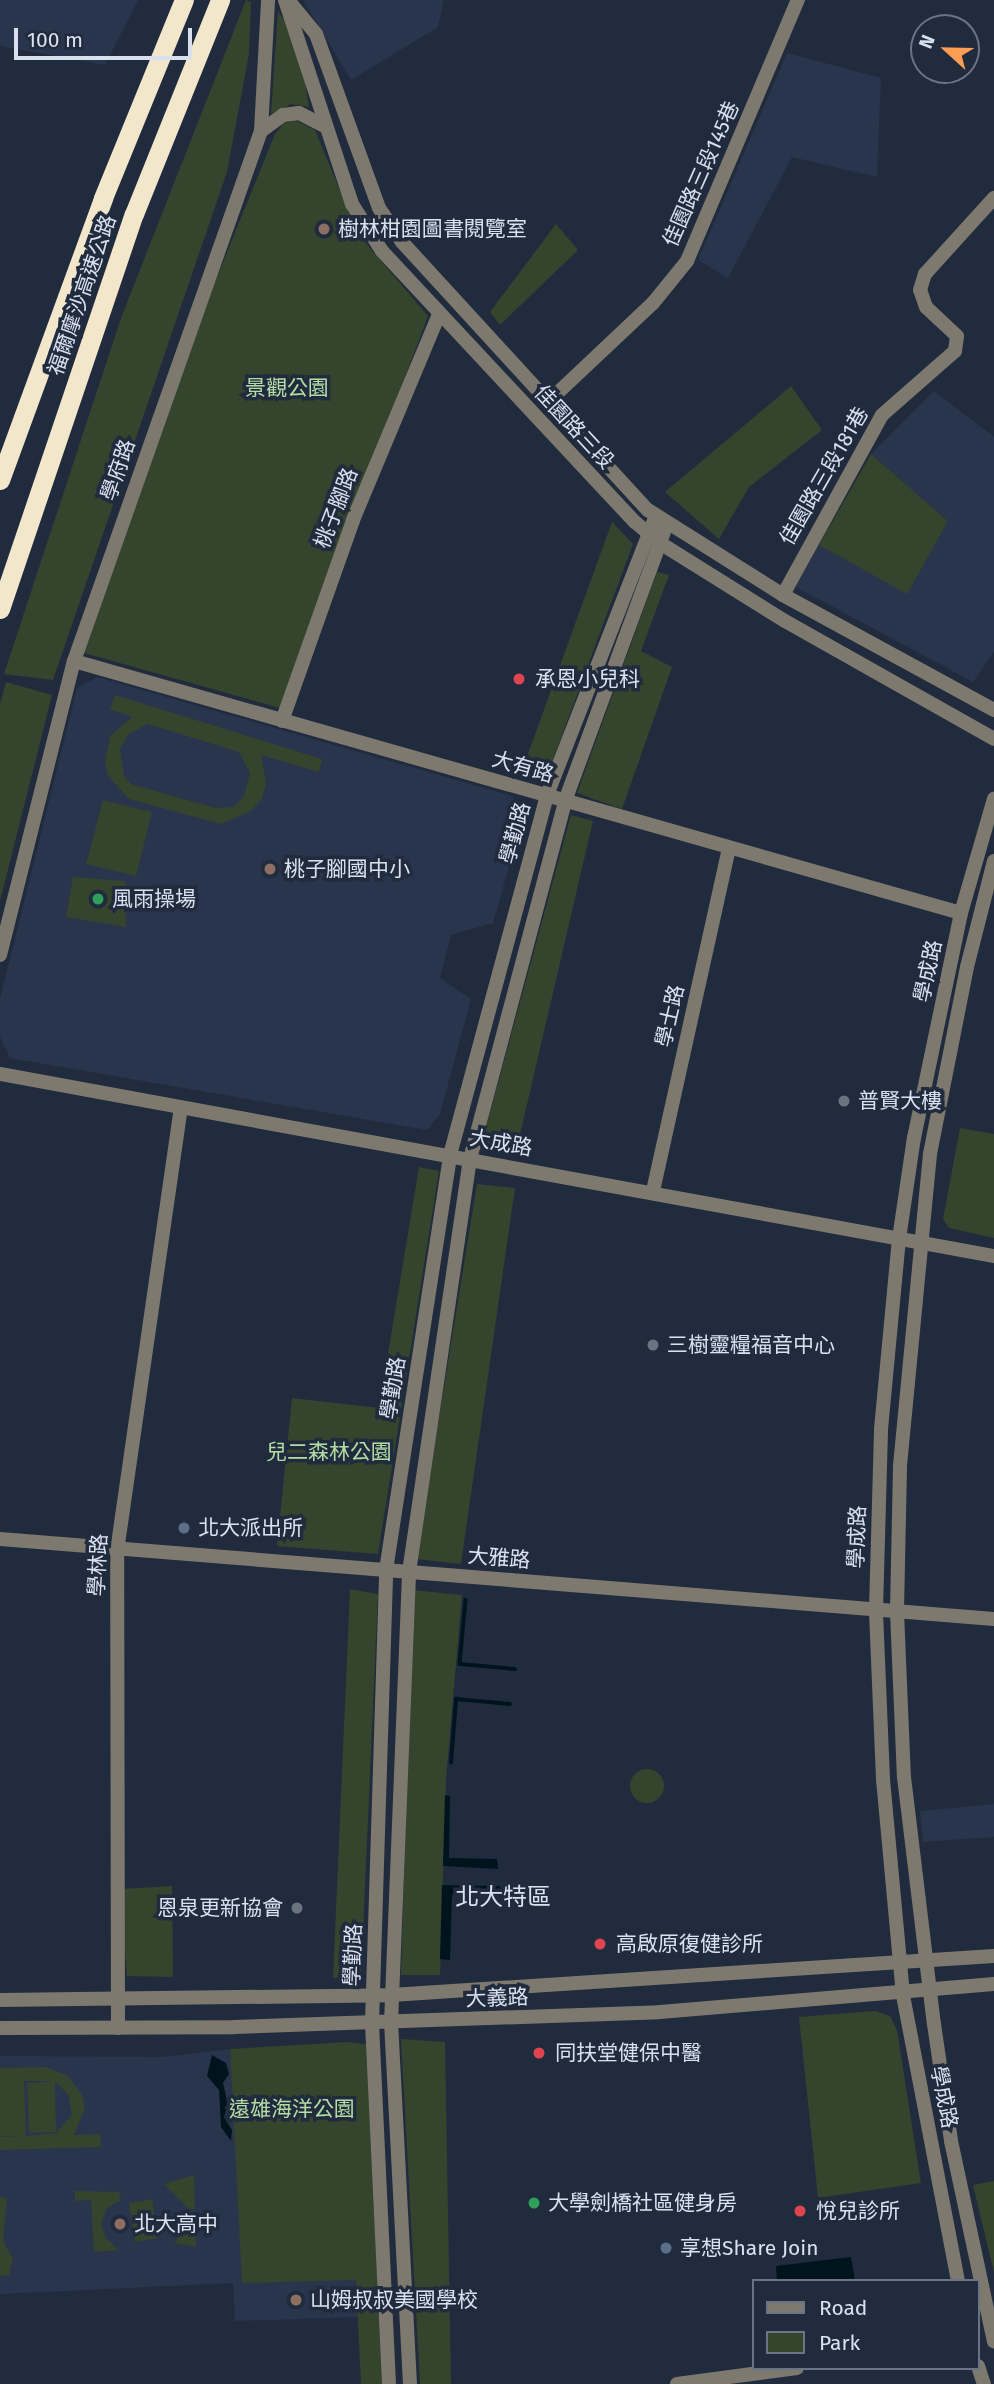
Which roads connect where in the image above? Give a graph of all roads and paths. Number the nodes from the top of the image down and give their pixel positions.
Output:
1 (184, 0) edge
2 (220, 0) edge
3 (268, 0) edge
4 (287, 0) edge
5 (798, 0) edge
6 (325, 127) junction
7 (261, 131) junction
8 (994, 198) edge
9 (439, 314) junction
10 (550, 401) junction
11 (0, 480) edge
12 (661, 520) junction
13 (646, 533) junction
14 (660, 543) junction
15 (783, 595) junction
16 (0, 609) edge
17 (74, 661) junction
18 (994, 710) edge
19 (282, 721) junction
20 (994, 739) edge
21 (547, 796) junction
22 (994, 799) edge
23 (565, 801) junction
24 (729, 849) junction
25 (994, 861) edge
26 (961, 913) junction
27 (0, 955) edge
28 (0, 1074) edge
29 (181, 1108) junction
30 (450, 1155) junction
31 (470, 1159) junction
32 (653, 1191) junction
33 (899, 1239) junction
34 (919, 1242) junction
35 (994, 1256) edge
36 (0, 1539) edge
37 (117, 1551) junction
38 (386, 1570) junction
39 (409, 1572) junction
40 (876, 1610) junction
41 (897, 1612) junction
42 (994, 1619) edge
43 (994, 1956) edge
44 (927, 1961) junction
45 (901, 1964) junction
46 (994, 1984) edge
47 (930, 1992) junction
48 (372, 1994) junction
49 (391, 1995) junction
50 (903, 1995) junction
51 (117, 1999) junction
52 (0, 2000) edge
53 (372, 2023) junction
54 (391, 2023) junction
55 (0, 2028) edge
56 (118, 2028) junction
57 (958, 2279) edge
58 (994, 2341) edge
59 (782, 2370) edge
60 (389, 2384) edge
61 (410, 2384) edge
62 (677, 2384) edge

1 - 11 highway, 福爾摩沙高速公路
2 - 16 highway, 福爾摩沙高速公路
3 - 7 street, 學府路
4 - 6 street, 佳園路三段
4 - 10 street, 佳園路三段
5 - 10 street, 佳園路三段145巷
6 - 7 street
6 - 9 street, 佳園路三段
7 - 17 street, 學府路
8 - 15 street, 佳園路三段181巷
9 - 13 street, 佳園路三段
9 - 19 street, 桃子腳路
10 - 12 street, 佳園路三段
12 - 13 street, 學勤路
12 - 14 street, 學勤路
12 - 15 street, 佳園路三段
13 - 14 street, 佳園路三段
13 - 21 street, 學勤路
14 - 20 street, 佳園路三段
14 - 23 street, 學勤路
15 - 18 street, 佳園路三段
17 - 19 street, 大有路
17 - 27 street, 學府路
19 - 21 street, 大有路
21 - 23 street, 大有路
21 - 30 street, 學勤路
22 - 26 street, 學成路
23 - 24 street, 大有路
23 - 31 street, 學勤路
24 - 26 street, 大有路
24 - 32 street, 學士路
25 - 34 street, 學成路
26 - 33 street, 學成路
28 - 29 street, 大成路
29 - 30 street, 大成路
29 - 37 street, 學林路
30 - 31 street, 大成路
30 - 38 street, 學勤路
31 - 32 street, 大成路
31 - 39 street, 學勤路
32 - 33 street, 大成路
33 - 34 street, 大成路
33 - 40 street, 學成路
34 - 35 street, 大成路
34 - 41 street, 學成路
36 - 37 street, 大雅路
37 - 38 street, 大雅路
37 - 51 street, 學林路
38 - 39 street, 大雅路
38 - 48 street, 學勤路
39 - 40 street, 大雅路
39 - 49 street, 學勤路
40 - 41 street, 大雅路
40 - 45 street, 學成路
41 - 42 street, 大雅路
41 - 44 street, 學成路
43 - 44 street, 大義路
44 - 45 street, 大義路
44 - 47 street, 學成路
45 - 49 street, 大義路
45 - 50 street, 學成路
46 - 47 street, 大義路
47 - 50 street, 大義路
47 - 58 street, 學成路
48 - 49 street, 大義路
48 - 51 street, 大義路
48 - 53 street, 學勤路
49 - 54 street, 學勤路
50 - 54 street, 大義路
50 - 57 street, 學成路
51 - 52 street, 大義路
51 - 56 street, 學林路
53 - 54 street, 大義路
53 - 56 street, 大義路
53 - 60 street, 學勤路
54 - 61 street, 學勤路
55 - 56 street, 大義路
59 - 62 street

